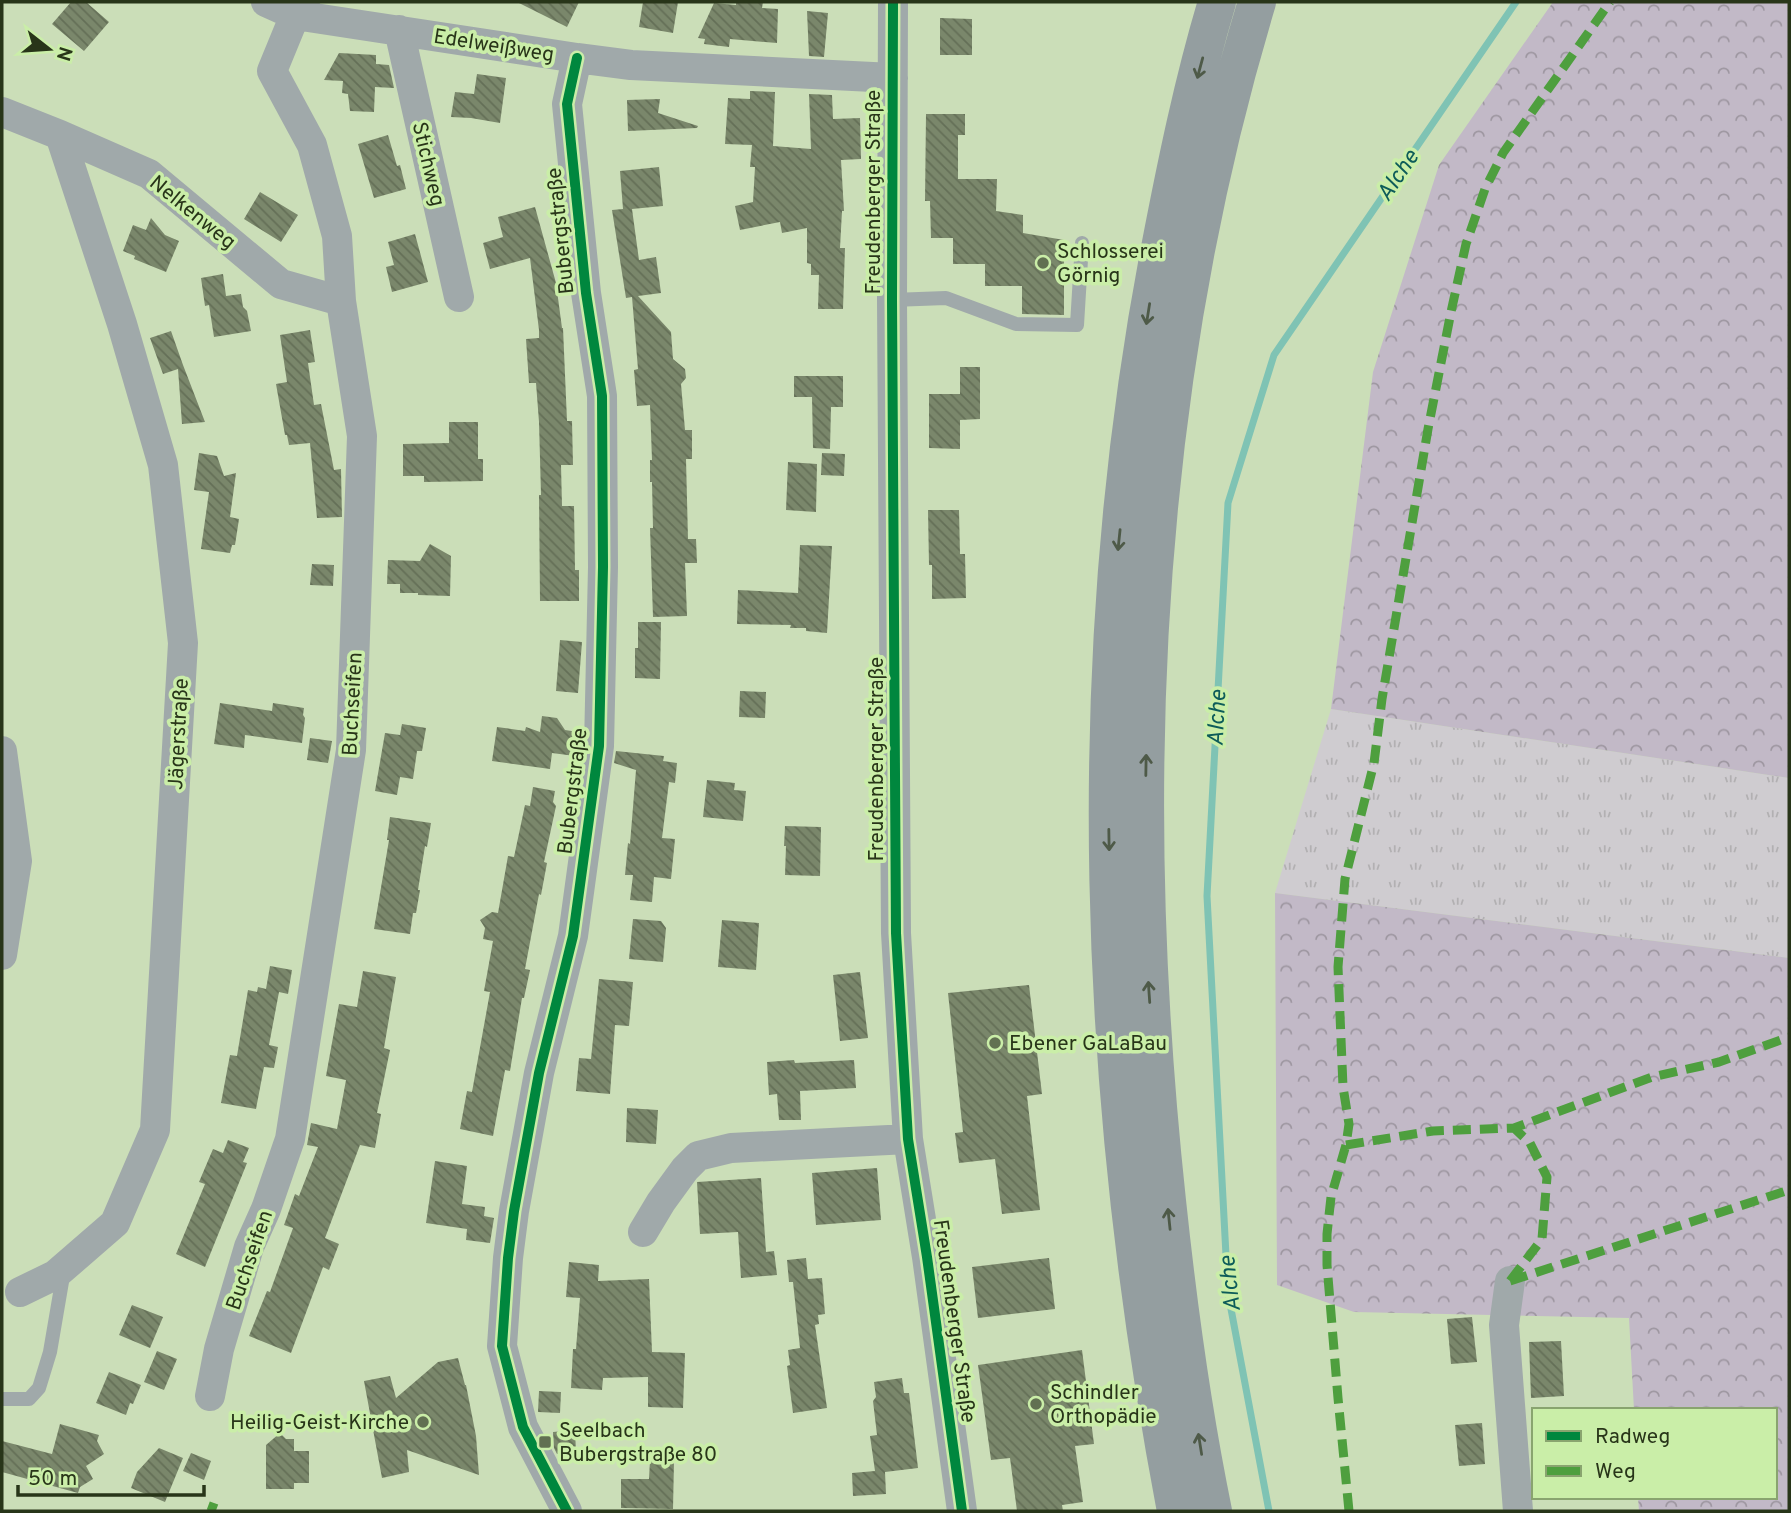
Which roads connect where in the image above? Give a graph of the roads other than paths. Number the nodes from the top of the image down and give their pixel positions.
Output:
1 (266, 2) edge
2 (893, 2) edge
3 (1217, 2) edge
4 (1257, 2) edge
5 (300, 8) edge
6 (399, 30) junction
7 (577, 58) junction
8 (892, 78) junction
9 (2, 112) edge
10 (60, 135) junction
11 (1083, 243) dead end
12 (459, 297) dead end
13 (892, 299) junction
14 (341, 301) junction
15 (2, 751) edge
16 (2, 955) edge
17 (908, 1139) junction
18 (643, 1232) dead end
19 (65, 1266) junction
20 (1510, 1281) dead end
21 (20, 1292) dead end
22 (210, 1396) dead end
23 (2, 1399) edge
24 (567, 1511) edge
25 (962, 1511) edge
26 (1176, 1511) edge
27 (1213, 1511) edge
28 (1518, 1511) edge

1 - 5 street, Edelweißweg
2 - 8 street, Freudenberger Straße
3 -> 26 main road
27 -> 4 main road
5 - 6 street, Edelweißweg
5 - 14 street, Buchseifen
6 - 7 street, Edelweißweg
6 - 12 street, Stichweg
7 - 8 street, Edelweißweg
7 - 24 street, Bubergstraße
8 - 13 street, Freudenberger Straße
9 - 10 street, Nelkenweg
10 - 14 street, Nelkenweg
10 - 19 street, Jägerstraße
11 - 13 lane
13 - 17 street, Freudenberger Straße
14 - 22 street, Buchseifen
15 - 16 street
17 - 18 street
17 - 25 street, Freudenberger Straße
19 - 21 street, Jägerstraße
19 - 23 lane
20 - 28 street

